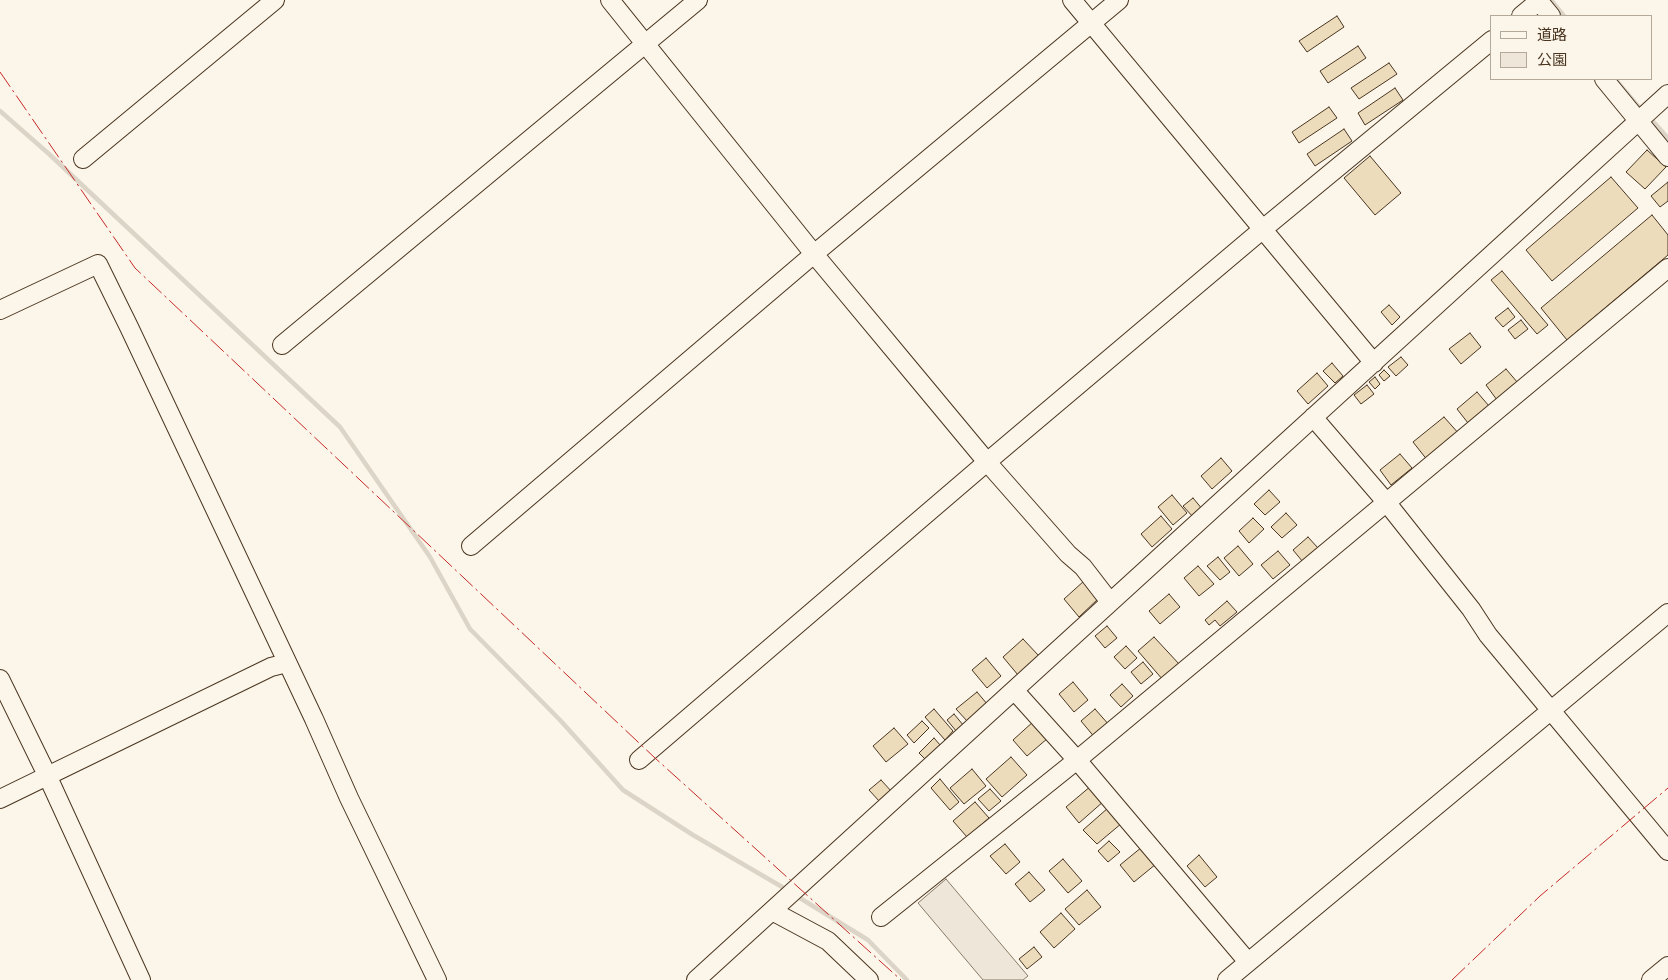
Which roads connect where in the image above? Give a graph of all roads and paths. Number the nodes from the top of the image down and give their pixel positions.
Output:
1 (275, 0) edge
2 (610, 0) edge
3 (698, 0) edge
4 (1072, 0) edge
5 (1119, 0) edge
6 (1539, 0) edge
7 (1522, 15) edge
8 (1550, 15) edge
9 (1091, 23) junction
10 (1490, 42) edge
11 (646, 43) junction
12 (1605, 80) edge
13 (1668, 94) edge
14 (1639, 121) junction
15 (1668, 156) edge
16 (83, 159) dead end
17 (1263, 229) junction
18 (814, 254) junction
19 (1668, 268) edge
20 (0, 310) edge
21 (282, 345) dead end
22 (1374, 363) junction
23 (1313, 416) junction
24 (987, 462) junction
25 (1387, 503) junction
26 (471, 546) dead end
27 (1110, 602) junction
28 (1668, 613) edge
29 (287, 663) junction
30 (0, 679) edge
31 (1014, 690) junction
32 (1552, 710) junction
33 (639, 760) dead end
34 (1077, 760) junction
35 (46, 775) junction
36 (0, 799) edge
37 (1668, 851) edge
38 (772, 911) junction
39 (881, 917) dead end
40 (1248, 962) junction
41 (1668, 966) edge
42 (141, 980) edge
43 (437, 980) edge
44 (696, 980) edge
45 (869, 980) edge
46 (1226, 980) edge
47 (1651, 980) edge

1 - 16 street
2 - 11 street
3 - 11 street
4 - 9 street
5 - 9 street
6 - 7 street
6 - 8 street
9 - 17 street
9 - 18 street
10 - 17 street
11 - 18 street
11 - 21 street
12 - 14 street
13 - 14 street
14 - 15 street
14 - 22 street
17 - 22 street
17 - 24 street
18 - 24 street
18 - 26 street
19 - 25 street
20 - 29 street
22 - 23 street
23 - 25 street
23 - 27 street
24 - 27 street
24 - 33 street
25 - 32 street
25 - 34 street
27 - 31 street
28 - 32 street
29 - 35 street
29 - 43 street
30 - 35 street
31 - 34 street
31 - 38 street
32 - 37 street
32 - 40 street
34 - 39 street
34 - 40 street
35 - 36 street
35 - 42 street
38 - 44 street
38 - 45 street
40 - 46 street
41 - 47 street

